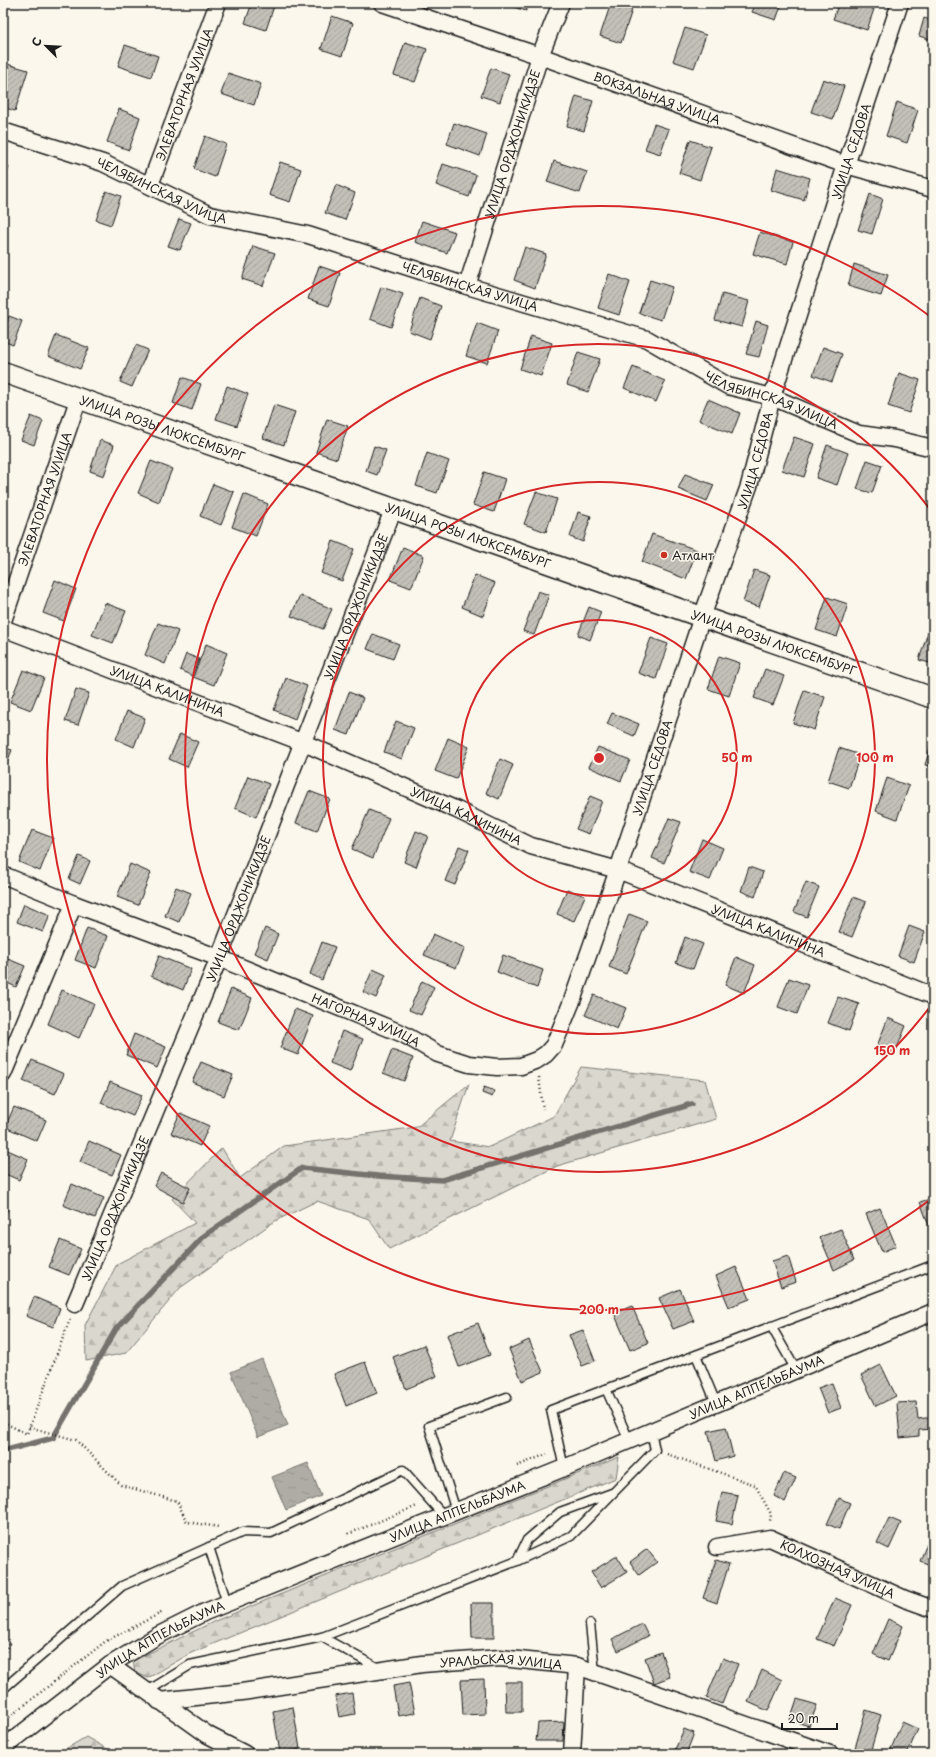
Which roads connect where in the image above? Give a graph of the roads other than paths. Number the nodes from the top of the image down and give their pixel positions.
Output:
1 (218, 3) edge
2 (382, 3) edge
3 (561, 3) edge
4 (900, 3) edge
5 (540, 56) junction
6 (3, 131) edge
7 (846, 165) junction
8 (150, 185) junction
9 (933, 189) edge
10 (467, 286) junction
11 (3, 372) edge
12 (772, 396) junction
13 (78, 400) junction
14 (933, 448) edge
15 (393, 510) junction
16 (702, 617) junction
17 (3, 621) edge
18 (3, 628) edge
19 (933, 698) edge
20 (304, 743) junction
21 (618, 870) junction
22 (3, 875) edge
23 (74, 904) junction
24 (219, 958) junction
25 (933, 996) edge
26 (3, 1074) edge
27 (933, 1265) edge
28 (76, 1304) road end
29 (933, 1312) edge
30 (771, 1326) junction
31 (696, 1355) junction
32 (796, 1370) junction
33 (606, 1389) junction
34 (507, 1397) dead end
35 (716, 1403) junction
36 (651, 1431) junction
37 (629, 1440) junction
38 (564, 1468) junction
39 (615, 1492) junction
40 (450, 1514) junction
41 (209, 1547) junction
42 (717, 1547) dead end
43 (516, 1561) junction
44 (227, 1603) junction
45 (933, 1609) edge
46 (590, 1624) dead end
47 (322, 1637) junction
48 (110, 1665) junction
49 (577, 1666) junction
50 (382, 1670) junction
51 (595, 1672) junction
52 (3, 1689) edge
53 (146, 1692) junction
54 (159, 1701) junction
55 (219, 1747) edge
56 (3, 1748) edge
57 (245, 1754) edge
58 (572, 1754) edge
59 (830, 1754) edge

1 - 8 street, ЭЛЕВАТОРНАЯ УЛИЦА
2 - 5 street, ВОКЗАЛЬНАЯ УЛИЦА
3 - 5 street, УЛИЦА ОРДЖОНИКИДЗЕ
4 - 7 street, УЛИЦА СЕДОВА
5 - 7 street, ВОКЗАЛЬНАЯ УЛИЦА
5 - 10 street, УЛИЦА ОРДЖОНИКИДЗЕ
6 - 8 street, ЧЕЛЯБИНСКАЯ УЛИЦА
7 - 9 street, ВОКЗАЛЬНАЯ УЛИЦА
7 - 12 street, УЛИЦА СЕДОВА
8 - 10 street, ЧЕЛЯБИНСКАЯ УЛИЦА
10 - 12 street, ЧЕЛЯБИНСКАЯ УЛИЦА
11 - 13 street, УЛИЦА РОЗЫ ЛЮКСЕМБУРГ
12 - 14 street, ЧЕЛЯБИНСКАЯ УЛИЦА
12 - 16 street, УЛИЦА СЕДОВА
13 - 15 street, УЛИЦА РОЗЫ ЛЮКСЕМБУРГ
13 - 17 street, ЭЛЕВАТОРНАЯ УЛИЦА
15 - 16 street, УЛИЦА РОЗЫ ЛЮКСЕМБУРГ
15 - 20 street, УЛИЦА ОРДЖОНИКИДЗЕ
16 - 19 street, УЛИЦА РОЗЫ ЛЮКСЕМБУРГ
16 - 21 street, УЛИЦА СЕДОВА
18 - 20 street, УЛИЦА КАЛИНИНА
20 - 21 street, УЛИЦА КАЛИНИНА
20 - 24 street, УЛИЦА ОРДЖОНИКИДЗЕ
21 - 24 street, НАГОРНАЯ УЛИЦА
21 - 25 street, УЛИЦА КАЛИНИНА
22 - 23 street, НАГОРНАЯ УЛИЦА
23 - 24 street, НАГОРНАЯ УЛИЦА
23 - 26 street
24 - 28 street, УЛИЦА ОРДЖОНИКИДЗЕ
27 - 30 lane
29 - 32 street, УЛИЦА АППЕЛЬБАУМА
30 - 31 lane
30 - 32 lane
31 - 33 lane
31 - 35 lane
32 - 35 street, УЛИЦА АППЕЛЬБАУМА
33 - 37 lane
33 - 38 lane
34 - 40 lane
35 - 36 street, УЛИЦА АППЕЛЬБАУМА
36 - 37 street, УЛИЦА АППЕЛЬБАУМА
36 - 39 lane
37 - 38 street, УЛИЦА АППЕЛЬБАУМА
38 - 40 street, УЛИЦА АППЕЛЬБАУМА
39 - 43 lane
39 - 43 lane
40 - 41 lane
40 - 44 street, УЛИЦА АППЕЛЬБАУМА
41 - 44 lane
41 - 52 lane
42 - 45 street, КОЛХОЗНАЯ УЛИЦА
43 - 47 lane
44 - 48 street, УЛИЦА АППЕЛЬБАУМА
46 - 51 lane
47 - 50 lane
47 - 53 lane
48 - 53 street
48 - 56 street, УЛИЦА АППЕЛЬБАУМА
49 - 50 street, УРАЛЬСКАЯ УЛИЦА
49 - 51 street, УРАЛЬСКАЯ УЛИЦА
49 - 58 street
50 - 54 street, УРАЛЬСКАЯ УЛИЦА
51 - 59 street, УРАЛЬСКАЯ УЛИЦА
53 - 54 street
54 - 55 street
55 - 57 street

